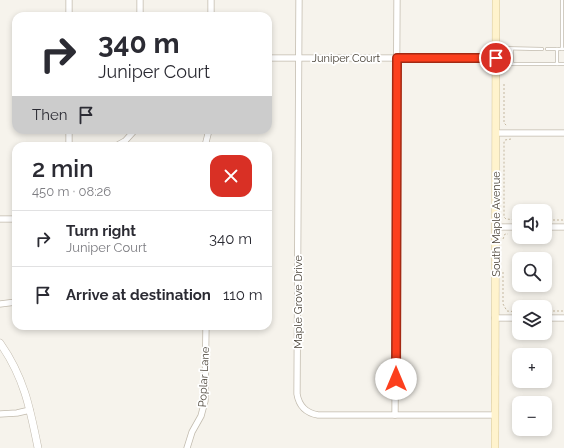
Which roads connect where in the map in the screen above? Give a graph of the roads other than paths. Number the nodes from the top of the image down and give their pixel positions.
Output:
1 (69, 0) edge
2 (140, 0) edge
3 (211, 0) edge
4 (299, 0) edge
5 (397, 0) edge
6 (496, 0) edge
7 (562, 0) edge
8 (69, 12) edge
9 (140, 12) edge
10 (211, 12) edge
11 (496, 48) junction
12 (512, 49) junction
13 (542, 49) dead end
14 (547, 49) dead end
15 (557, 49) junction
16 (563, 49) edge
17 (272, 58) edge
18 (299, 58) junction
19 (397, 58) junction
20 (496, 58) junction
21 (557, 64) junction
22 (564, 64) edge
23 (496, 133) junction
24 (564, 133) edge
25 (131, 134) edge
26 (123, 142) edge
27 (0, 219) edge
28 (12, 219) edge
29 (496, 227) junction
30 (512, 227) edge
31 (552, 227) edge
32 (564, 227) edge
33 (12, 302) edge
34 (0, 304) edge
35 (496, 318) junction
36 (512, 318) edge
37 (552, 318) edge
38 (564, 318) edge
39 (206, 330) edge
40 (0, 343) edge
41 (30, 410) junction
42 (0, 414) edge
43 (396, 415) junction
44 (495, 415) junction
45 (38, 448) edge
46 (187, 448) edge
47 (495, 448) edge

1 - 8 street
2 - 9 street
3 - 10 street
4 - 18 street, Maple Grove Drive
5 - 19 street
6 - 11 main road, South Maple Avenue
7 - 16 lane
11 - 12 lane
11 - 20 main road, South Maple Avenue
12 - 13 lane
12 - 21 lane
14 - 15 lane
15 - 16 lane
15 - 21 lane
17 - 18 street, Juniper Court
18 - 19 street, Juniper Court
18 - 43 street, Maple Grove Drive
19 - 20 street, Juniper Court
19 - 43 street
20 - 23 main road, South Maple Avenue
21 - 22 lane
23 - 24 street
23 - 29 main road, South Maple Avenue
25 - 26 street
27 - 28 street
29 - 30 street
29 - 35 main road, South Maple Avenue
31 - 32 street
33 - 34 street
35 - 36 street
35 - 44 main road, South Maple Avenue
37 - 38 street
39 - 46 street, Poplar Lane
40 - 41 street
41 - 42 street
41 - 45 street
43 - 44 street, Maple Grove Drive
44 - 47 main road, South Maple Avenue

